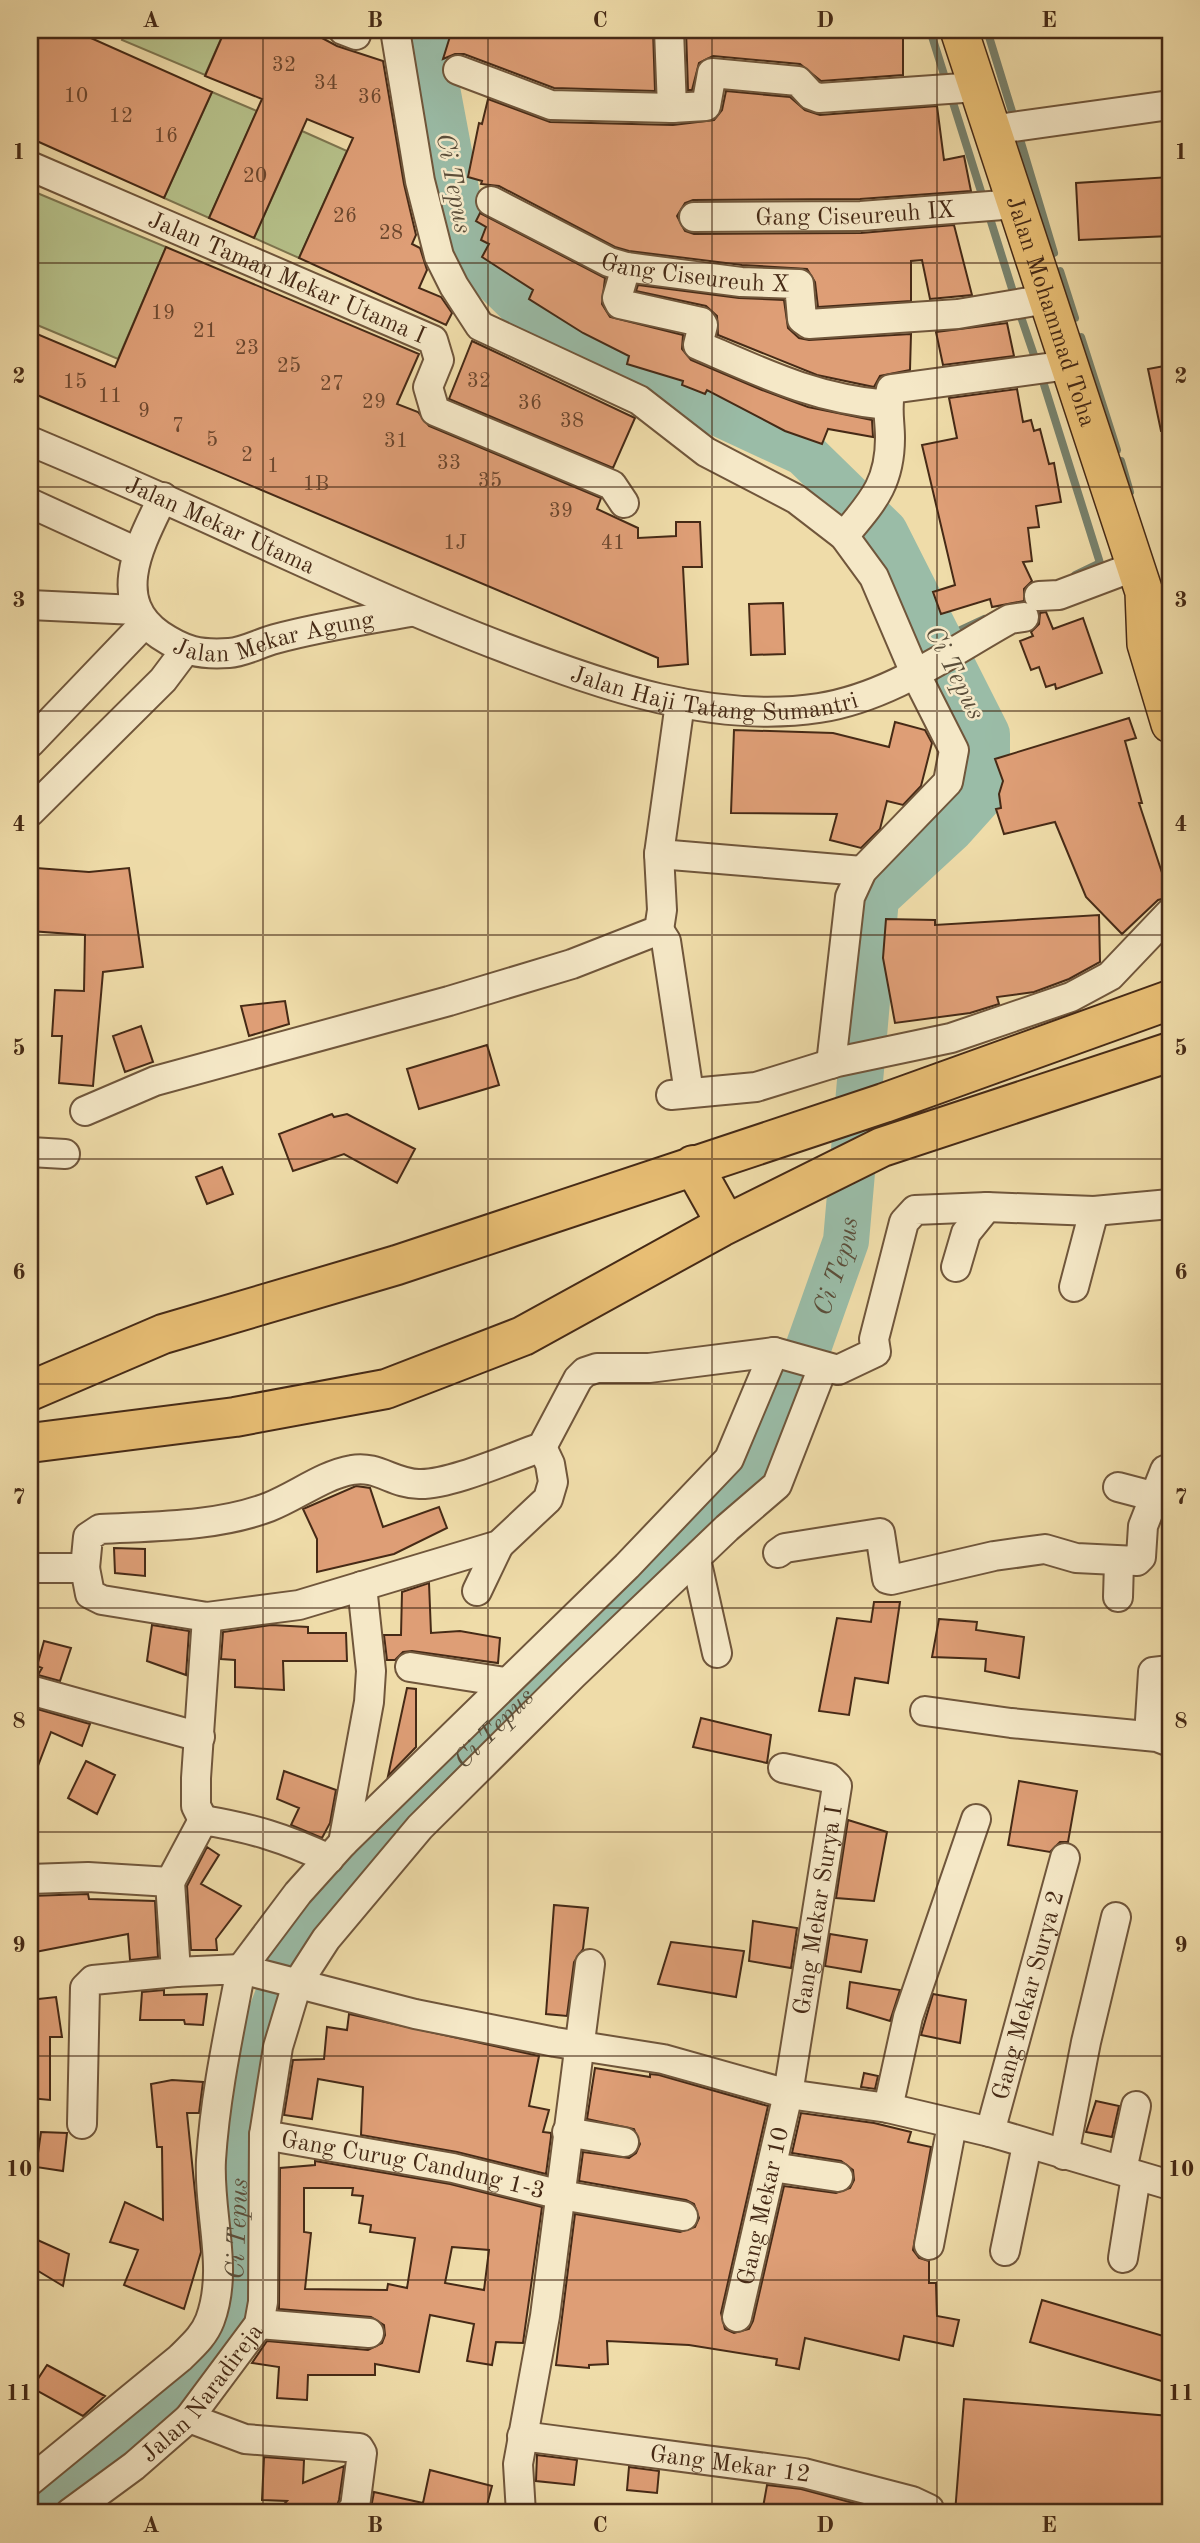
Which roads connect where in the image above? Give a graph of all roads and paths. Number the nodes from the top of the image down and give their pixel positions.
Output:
1 (395, 30) edge
2 (669, 30) edge
3 (959, 30) edge
4 (458, 70) dead end
5 (977, 87) junction
6 (1170, 105) edge
7 (672, 107) junction
8 (991, 130) junction
9 (30, 166) edge
10 (491, 201) dead end
11 (1016, 204) junction
12 (694, 217) dead end
13 (626, 267) junction
14 (1047, 299) junction
15 (1069, 365) junction
16 (887, 405) junction
17 (30, 441) edge
18 (163, 497) junction
19 (30, 503) edge
20 (624, 503) dead end
21 (853, 525) junction
22 (137, 552) junction
23 (1140, 579) junction
24 (30, 605) edge
25 (410, 612) junction
26 (140, 617) junction
27 (1170, 629) edge
28 (184, 652) junction
29 (918, 672) junction
30 (680, 703) junction
31 (1170, 724) edge
32 (30, 743) edge
33 (30, 812) edge
34 (659, 854) junction
35 (862, 871) junction
36 (1170, 913) edge
37 (659, 930) junction
38 (1170, 985) edge
39 (1170, 1000) edge
40 (1128, 1014) junction
41 (1166, 1057) edge
42 (834, 1063) junction
43 (85, 1111) dead end
44 (30, 1152) edge
45 (65, 1154) dead end
46 (693, 1165) junction
47 (1170, 1204) edge
48 (987, 1207) junction
49 (1094, 1211) junction
50 (726, 1224) junction
51 (956, 1267) dead end
52 (1074, 1287) dead end
53 (780, 1353) junction
54 (820, 1367) junction
55 (30, 1391) edge
56 (30, 1443) edge
57 (541, 1447) junction
58 (1170, 1470) edge
59 (1118, 1487) dead end
60 (1156, 1497) junction
61 (499, 1545) junction
62 (778, 1553) dead end
63 (696, 1559) junction
64 (1119, 1562) junction
65 (30, 1568) edge
66 (85, 1568) junction
67 (362, 1586) junction
68 (477, 1591) dead end
69 (1118, 1597) dead end
70 (207, 1617) junction
71 (717, 1653) dead end
72 (410, 1667) dead end
73 (1170, 1670) edge
74 (505, 1682) junction
75 (30, 1690) edge
76 (925, 1711) dead end
77 (200, 1737) junction
78 (1160, 1739) edge
79 (783, 1768) dead end
80 (976, 1819) dead end
81 (203, 1820) junction
82 (336, 1851) junction
83 (1065, 1858) dead end
84 (30, 1879) edge
85 (170, 1882) junction
86 (1116, 1917) dead end
87 (590, 1964) dead end
88 (245, 1970) junction
89 (176, 1972) junction
90 (291, 1983) junction
91 (578, 2044) junction
92 (788, 2094) junction
93 (1136, 2106) dead end
94 (888, 2108) junction
95 (82, 2124) dead end
96 (952, 2125) junction
97 (567, 2132) junction
98 (990, 2132) junction
99 (264, 2135) junction
100 (624, 2142) dead end
101 (1027, 2145) junction
102 (1064, 2155) junction
103 (772, 2167) junction
104 (1129, 2173) junction
105 (838, 2178) dead end
106 (1170, 2185) edge
107 (561, 2195) junction
108 (683, 2216) dead end
109 (929, 2245) dead end
110 (1005, 2251) dead end
111 (1123, 2258) dead end
112 (737, 2317) dead end
113 (259, 2324) junction
114 (369, 2333) dead end
115 (189, 2418) junction
116 (522, 2436) junction
117 (30, 2480) edge
118 (70, 2513) edge
119 (350, 2513) edge
120 (521, 2513) edge
121 (929, 2513) edge

1 - 21 street
2 - 7 street
3 - 5 main road, Jalan Mohammad Toha
4 - 7 street
5 - 7 street
5 - 8 main road, Jalan Mohammad Toha
6 - 8 street
8 - 11 main road, Jalan Mohammad Toha
9 - 20 street, Jalan Taman Mekar Utama I
10 - 13 street, Gang Ciseureuh X
11 - 12 street, Gang Ciseureuh IX
11 - 14 main road, Jalan Mohammad Toha
13 - 14 street, Gang Ciseureuh X
13 - 16 street
14 - 15 main road, Jalan Mohammad Toha
15 - 16 street
15 - 23 main road, Jalan Mohammad Toha
16 - 21 street
17 - 18 street, Jalan Mekar Utama
18 - 22 street
18 - 25 street, Jalan Mekar Utama
19 - 22 street
21 - 29 street
22 - 26 street
23 - 27 main road, Jalan Mohammad Toha
23 - 29 street, Jalan Haji Tatang Sumantri
23 - 31 main road, Jalan Mohammad Toha
24 - 26 street
25 - 28 street, Jalan Mekar Agung
25 - 30 street, Jalan Haji Tatang Sumantri
26 - 28 street, Jalan Mekar Agung
26 - 32 street, Jalan Mekar Agung
28 - 33 street, Jalan Mekar Agung
29 - 30 street, Jalan Haji Tatang Sumantri
29 - 35 street
30 - 34 street
34 - 35 street
34 - 37 street
35 - 42 street
36 - 42 street
37 - 42 street
37 - 43 street
38 - 40 highway
39 - 40 highway
40 - 46 highway
41 - 50 highway
44 - 45 street
46 - 50 highway
46 - 55 highway
47 - 49 street
48 - 49 street
48 - 51 street
48 - 54 street
49 - 52 street
50 - 56 highway
53 - 54 street
53 - 57 street
53 - 74 street
54 - 63 street, Jalan Naradireja
57 - 61 street
57 - 66 street
58 - 60 street
59 - 60 street
60 - 64 street
61 - 67 street
61 - 68 street
62 - 64 street
63 - 71 street
63 - 90 street, Jalan Naradireja
64 - 69 street
65 - 66 street
66 - 70 street
67 - 70 street
67 - 82 street
70 - 77 street
72 - 74 street
73 - 78 street
74 - 82 street
75 - 77 street
76 - 78 street
77 - 81 street
79 - 92 street, Gang Mekar Surya I
80 - 94 street
81 - 82 street
81 - 85 street
82 - 88 street
83 - 98 street, Gang Mekar Surya 2
84 - 85 street
85 - 89 street
86 - 102 street
87 - 91 street
88 - 89 street
88 - 90 street
88 - 117 street
89 - 95 street
90 - 91 street
90 - 99 street, Jalan Naradireja
91 - 92 street
91 - 97 street
92 - 94 street
92 - 103 street, Gang Mekar 10
93 - 104 street
94 - 96 street
96 - 98 street
96 - 109 street
97 - 100 street
97 - 107 street
98 - 101 street
99 - 107 street, Gang Curug Candung 1-3
99 - 113 street, Jalan Naradireja
101 - 102 street
101 - 110 street
102 - 104 street
103 - 105 street
103 - 112 street, Gang Mekar 10
104 - 106 street
104 - 111 street
107 - 108 street, Gang Curug Candung 1-3
107 - 116 street
113 - 114 street
113 - 115 street, Jalan Naradireja
115 - 118 street, Jalan Naradireja
115 - 119 street
116 - 120 street
116 - 121 street, Gang Mekar 12

